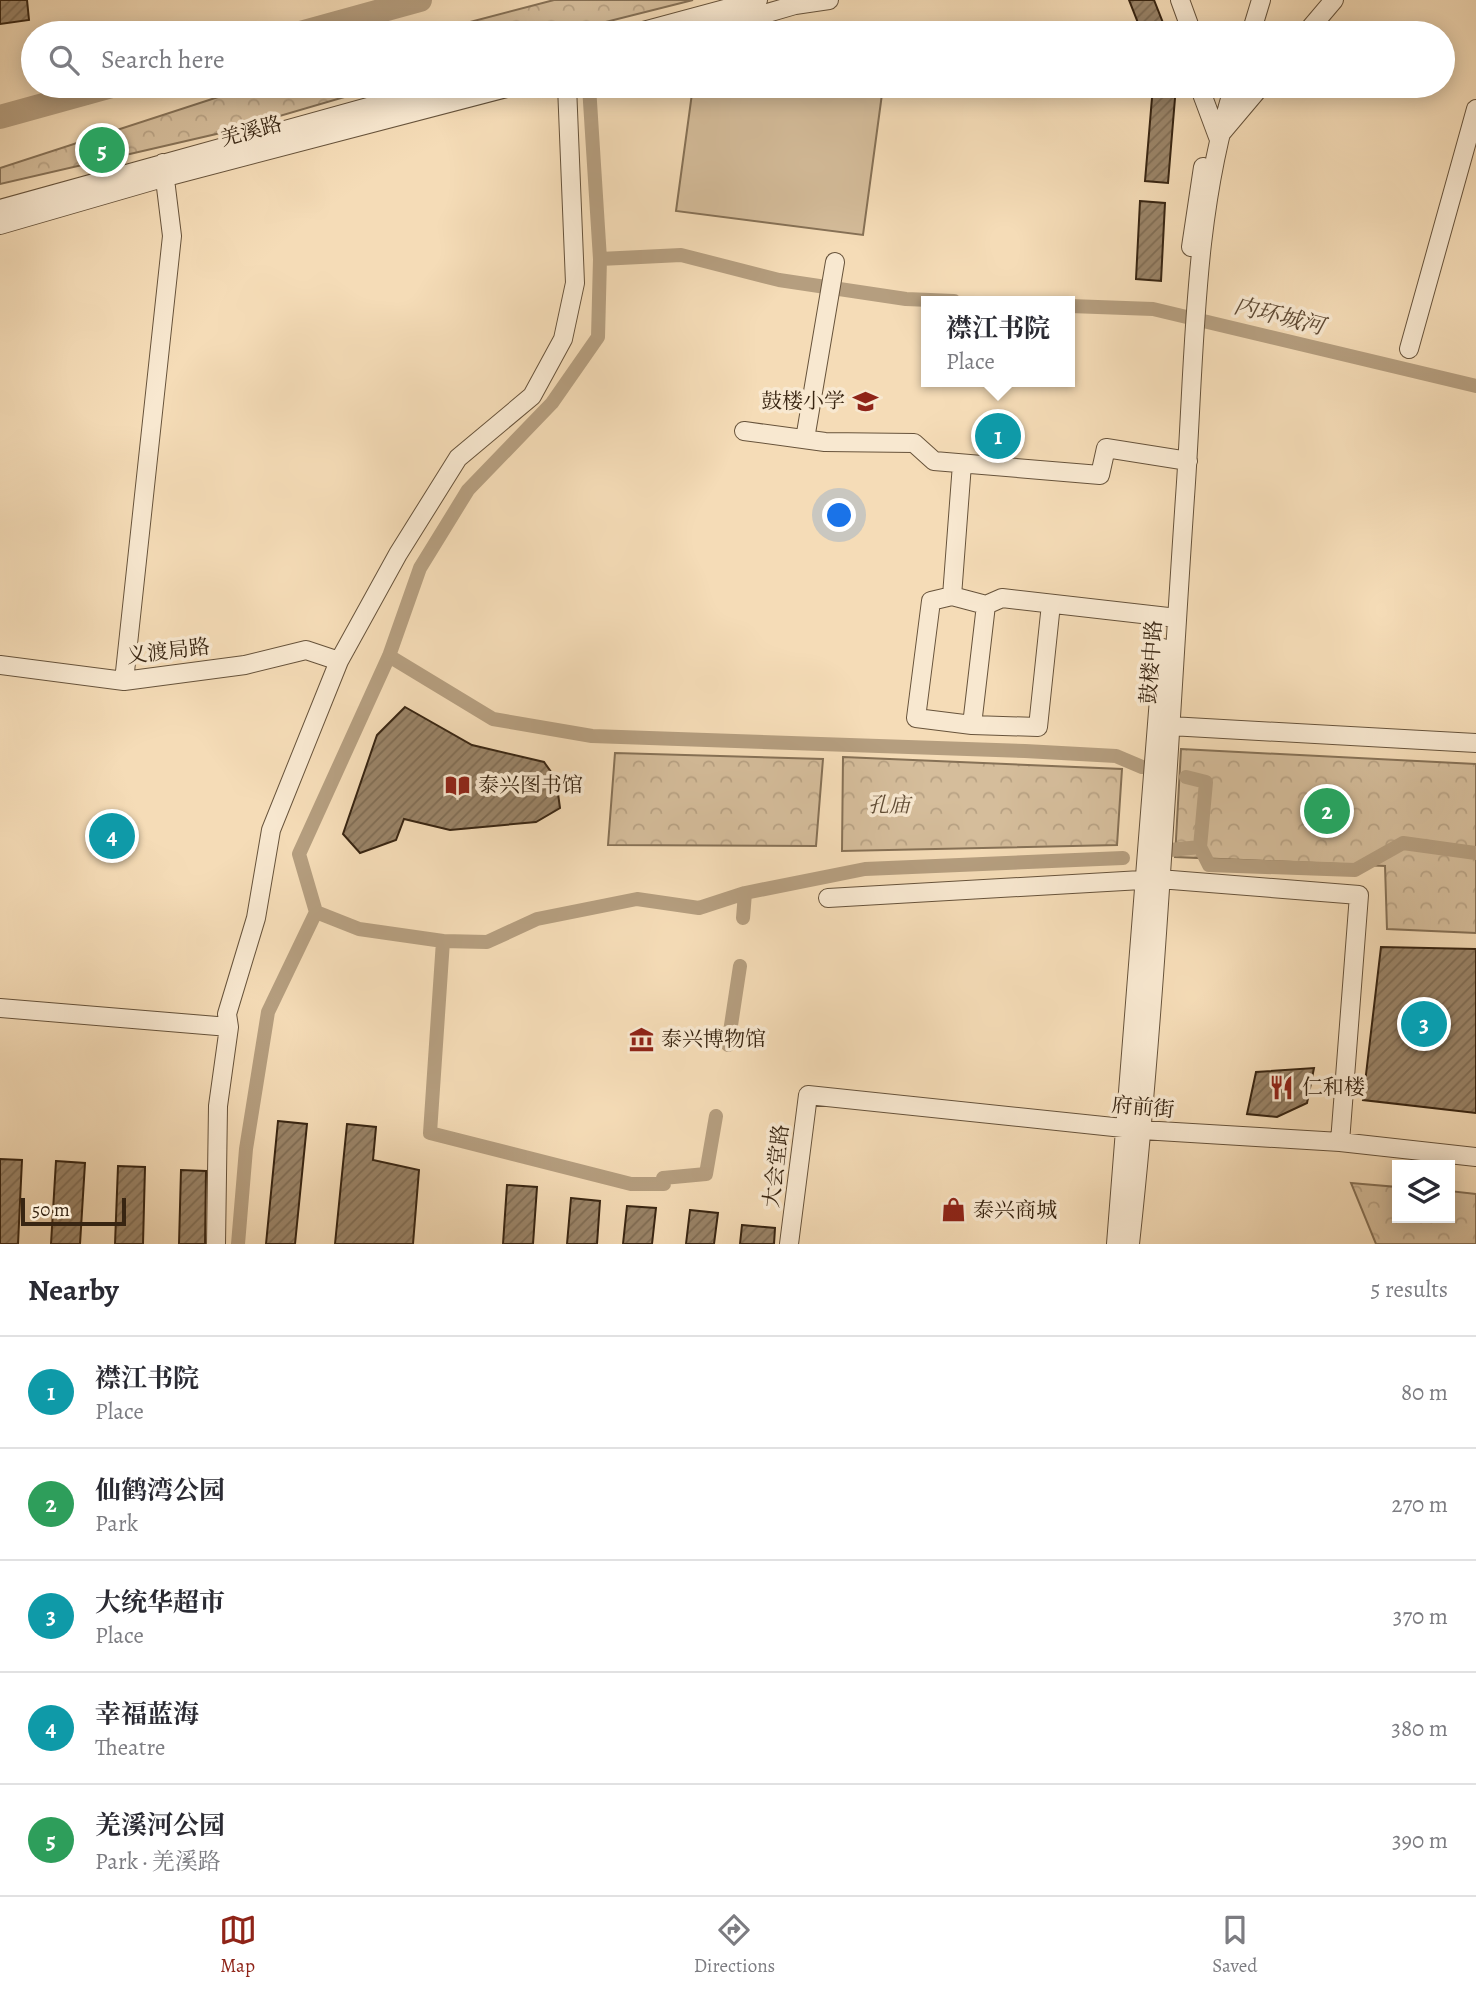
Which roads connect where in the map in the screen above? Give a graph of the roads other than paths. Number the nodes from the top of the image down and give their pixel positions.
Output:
1 (758, 0) edge
2 (829, 0) edge
3 (1168, 0) edge
4 (1180, 0) edge
5 (1248, 0) edge
6 (1261, 0) edge
7 (1320, 0) edge
8 (1334, 0) edge
9 (680, 21) edge
10 (739, 21) edge
11 (1176, 21) edge
12 (1188, 21) edge
13 (1242, 21) edge
14 (1255, 21) edge
15 (1303, 21) edge
16 (1316, 21) edge
17 (404, 98) edge
18 (464, 98) edge
19 (567, 98) edge
20 (1203, 98) edge
21 (1221, 98) edge
22 (1229, 98) edge
23 (1248, 98) edge
24 (1476, 109) edge
25 (1215, 130) junction
26 (164, 170) junction
27 (1, 219) edge
28 (835, 262) dead end
29 (1409, 349) dead end
30 (744, 431) dead end
31 (805, 439) junction
32 (1182, 460) junction
33 (962, 464) junction
34 (953, 596) junction
35 (1051, 604) junction
36 (986, 605) junction
37 (1171, 618) junction
38 (339, 661) junction
39 (0, 665) edge
40 (124, 681) junction
41 (972, 724) junction
42 (1170, 726) junction
43 (1476, 743) edge
44 (1152, 880) junction
45 (828, 898) dead end
46 (0, 1008) edge
47 (229, 1027) junction
48 (808, 1095) joint
49 (1135, 1129) junction
50 (1340, 1142) junction
51 (1476, 1157) edge
52 (216, 1244) edge
53 (789, 1244) edge
54 (1116, 1244) edge
55 (1130, 1244) edge

1 - 9 street
2 - 10 street
3 - 11 street
4 - 12 street
5 - 13 street
6 - 14 street
7 - 15 street
8 - 16 street
17 - 26 street, 羌溪路
18 - 26 street, 羌溪路
19 - 38 street
20 - 25 street
21 - 25 street
22 - 25 street
23 - 25 street
24 - 29 street
25 - 32 street, 鼓楼中路
26 - 27 street, 羌溪路
26 - 40 street
28 - 31 street
30 - 31 street
31 - 33 street
32 - 33 street
32 - 37 street, 鼓楼中路
33 - 34 street
34 - 36 street
34 - 41 street
35 - 36 street
35 - 37 street
35 - 41 street
36 - 41 street
37 - 42 street, 鼓楼中路
37 - 44 street
38 - 40 street, 义渡局路
38 - 47 street
39 - 40 street, 义渡局路
42 - 43 street
42 - 44 street, 鼓楼中路
44 - 45 street
44 - 49 street, 鼓楼中路
44 - 50 street
46 - 47 street
47 - 52 street
48 - 49 street, 府前街
48 - 53 street, 大会堂路
49 - 50 street, 府前街
49 - 54 street
49 - 55 street, 鼓楼中路
50 - 51 street, 府前街

